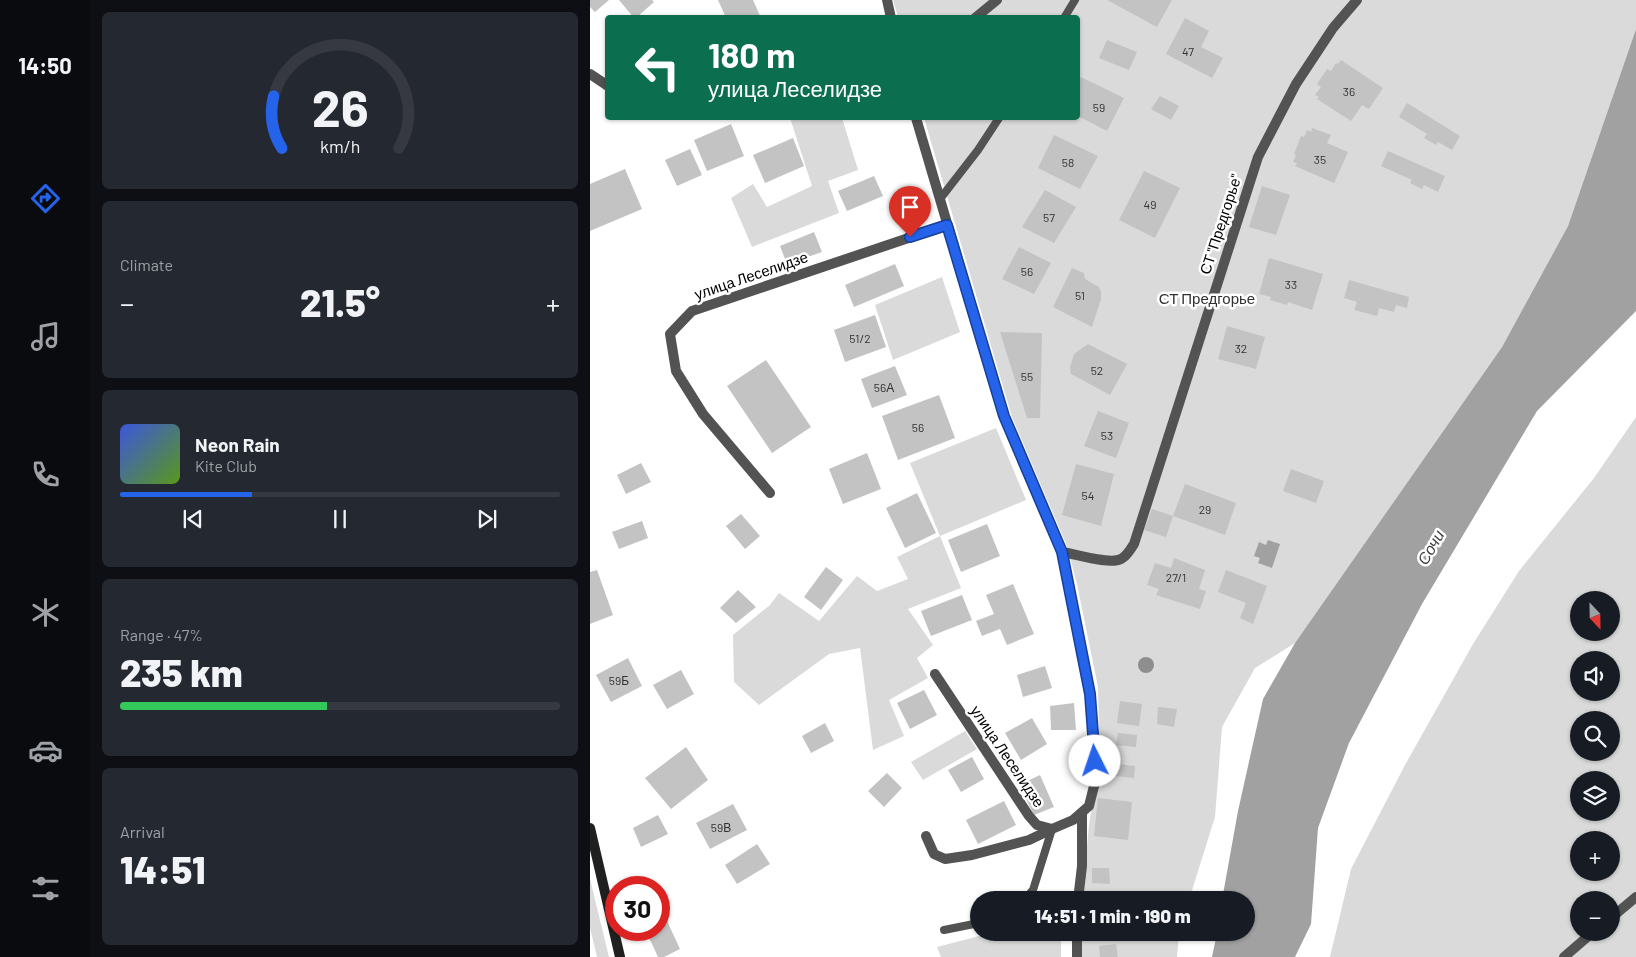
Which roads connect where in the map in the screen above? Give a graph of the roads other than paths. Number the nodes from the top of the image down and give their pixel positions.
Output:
1 (887, 0) edge
2 (997, 0) edge
3 (1075, 0) edge
4 (1357, 0) edge
5 (890, 15) edge
6 (980, 15) edge
7 (1066, 15) edge
8 (590, 74) edge
9 (605, 84) edge
10 (917, 120) edge
11 (998, 120) edge
12 (940, 199) junction
13 (947, 225) junction
14 (770, 493) dead end
15 (1062, 552) junction
16 (935, 674) dead end
17 (1082, 813) junction
18 (590, 828) edge
19 (1052, 829) junction
20 (926, 836) dead end
21 (1032, 891) edge
22 (1079, 891) edge
23 (1636, 897) edge
24 (1620, 910) edge
25 (970, 925) edge
26 (944, 930) dead end
27 (1077, 941) edge
28 (1583, 941) edge
29 (620, 957) edge
30 (1077, 957) edge
31 (1564, 957) edge

1 - 5 street
2 - 6 street
3 - 7 lane
4 - 15 street, СТ "Предгорье"
8 - 9 street
10 - 12 street
11 - 12 lane
12 - 13 street
13 - 14 street, улица Леселидзе
13 - 15 street
15 - 17 street
16 - 19 street, улица Леселидзе
17 - 19 street
17 - 22 street
18 - 29 street
19 - 20 street
19 - 21 lane
23 - 24 street
25 - 26 lane
27 - 30 street
28 - 31 street

